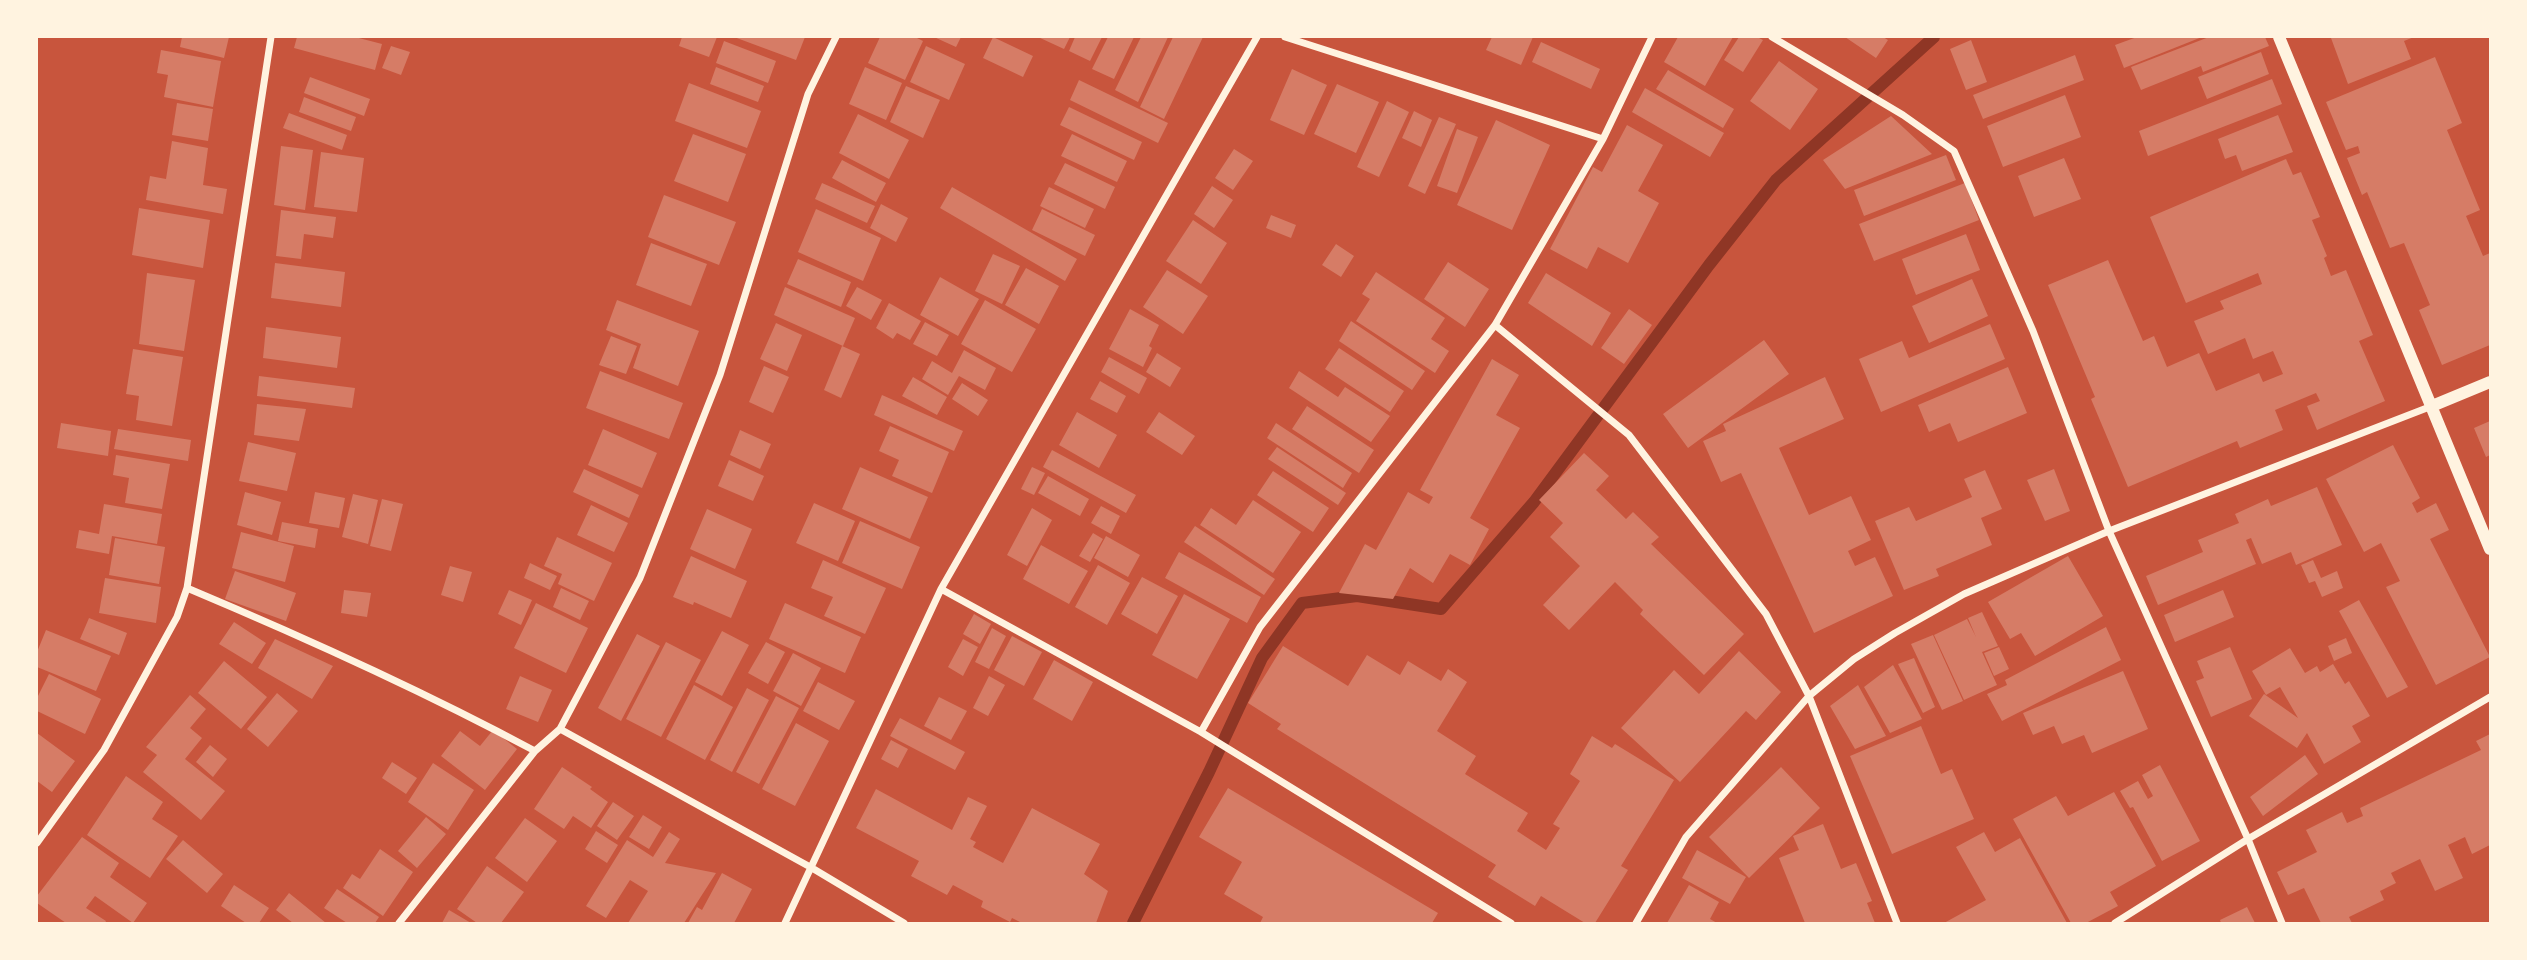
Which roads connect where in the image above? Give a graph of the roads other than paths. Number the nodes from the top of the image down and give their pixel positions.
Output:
1 (271, 37) edge
2 (836, 37) edge
3 (1257, 37) edge
4 (1284, 37) edge
5 (1652, 37) edge
6 (1772, 37) edge
7 (2279, 37) edge
8 (1602, 139) junction
9 (1495, 325) junction
10 (2490, 382) edge
11 (2432, 406) junction
12 (2109, 531) junction
13 (2490, 548) edge
14 (187, 588) junction
15 (941, 589) junction
16 (1810, 696) junction
17 (2490, 697) edge
18 (560, 729) junction
19 (1200, 732) junction
20 (535, 751) junction
21 (2248, 839) junction
22 (37, 843) edge
23 (812, 868) junction
24 (399, 923) edge
25 (785, 923) edge
26 (904, 923) edge
27 (1511, 923) edge
28 (1636, 923) edge
29 (1897, 923) edge
30 (2115, 923) edge
31 (2282, 923) edge

1 - 14 street
2 - 18 street
3 - 15 street
4 - 8 street
5 - 8 street
6 - 12 street
7 - 11 street
8 - 9 street
9 - 16 street
9 - 19 street
10 - 11 street
11 - 12 street
11 - 13 street
12 - 16 street
12 - 21 street
14 - 20 street
14 - 22 street
15 - 19 street
15 - 23 street
16 - 28 street
16 - 29 street
17 - 21 street
18 - 20 street
18 - 23 street
19 - 27 street
20 - 24 street
21 - 30 street
21 - 31 street
23 - 25 street
23 - 26 street

